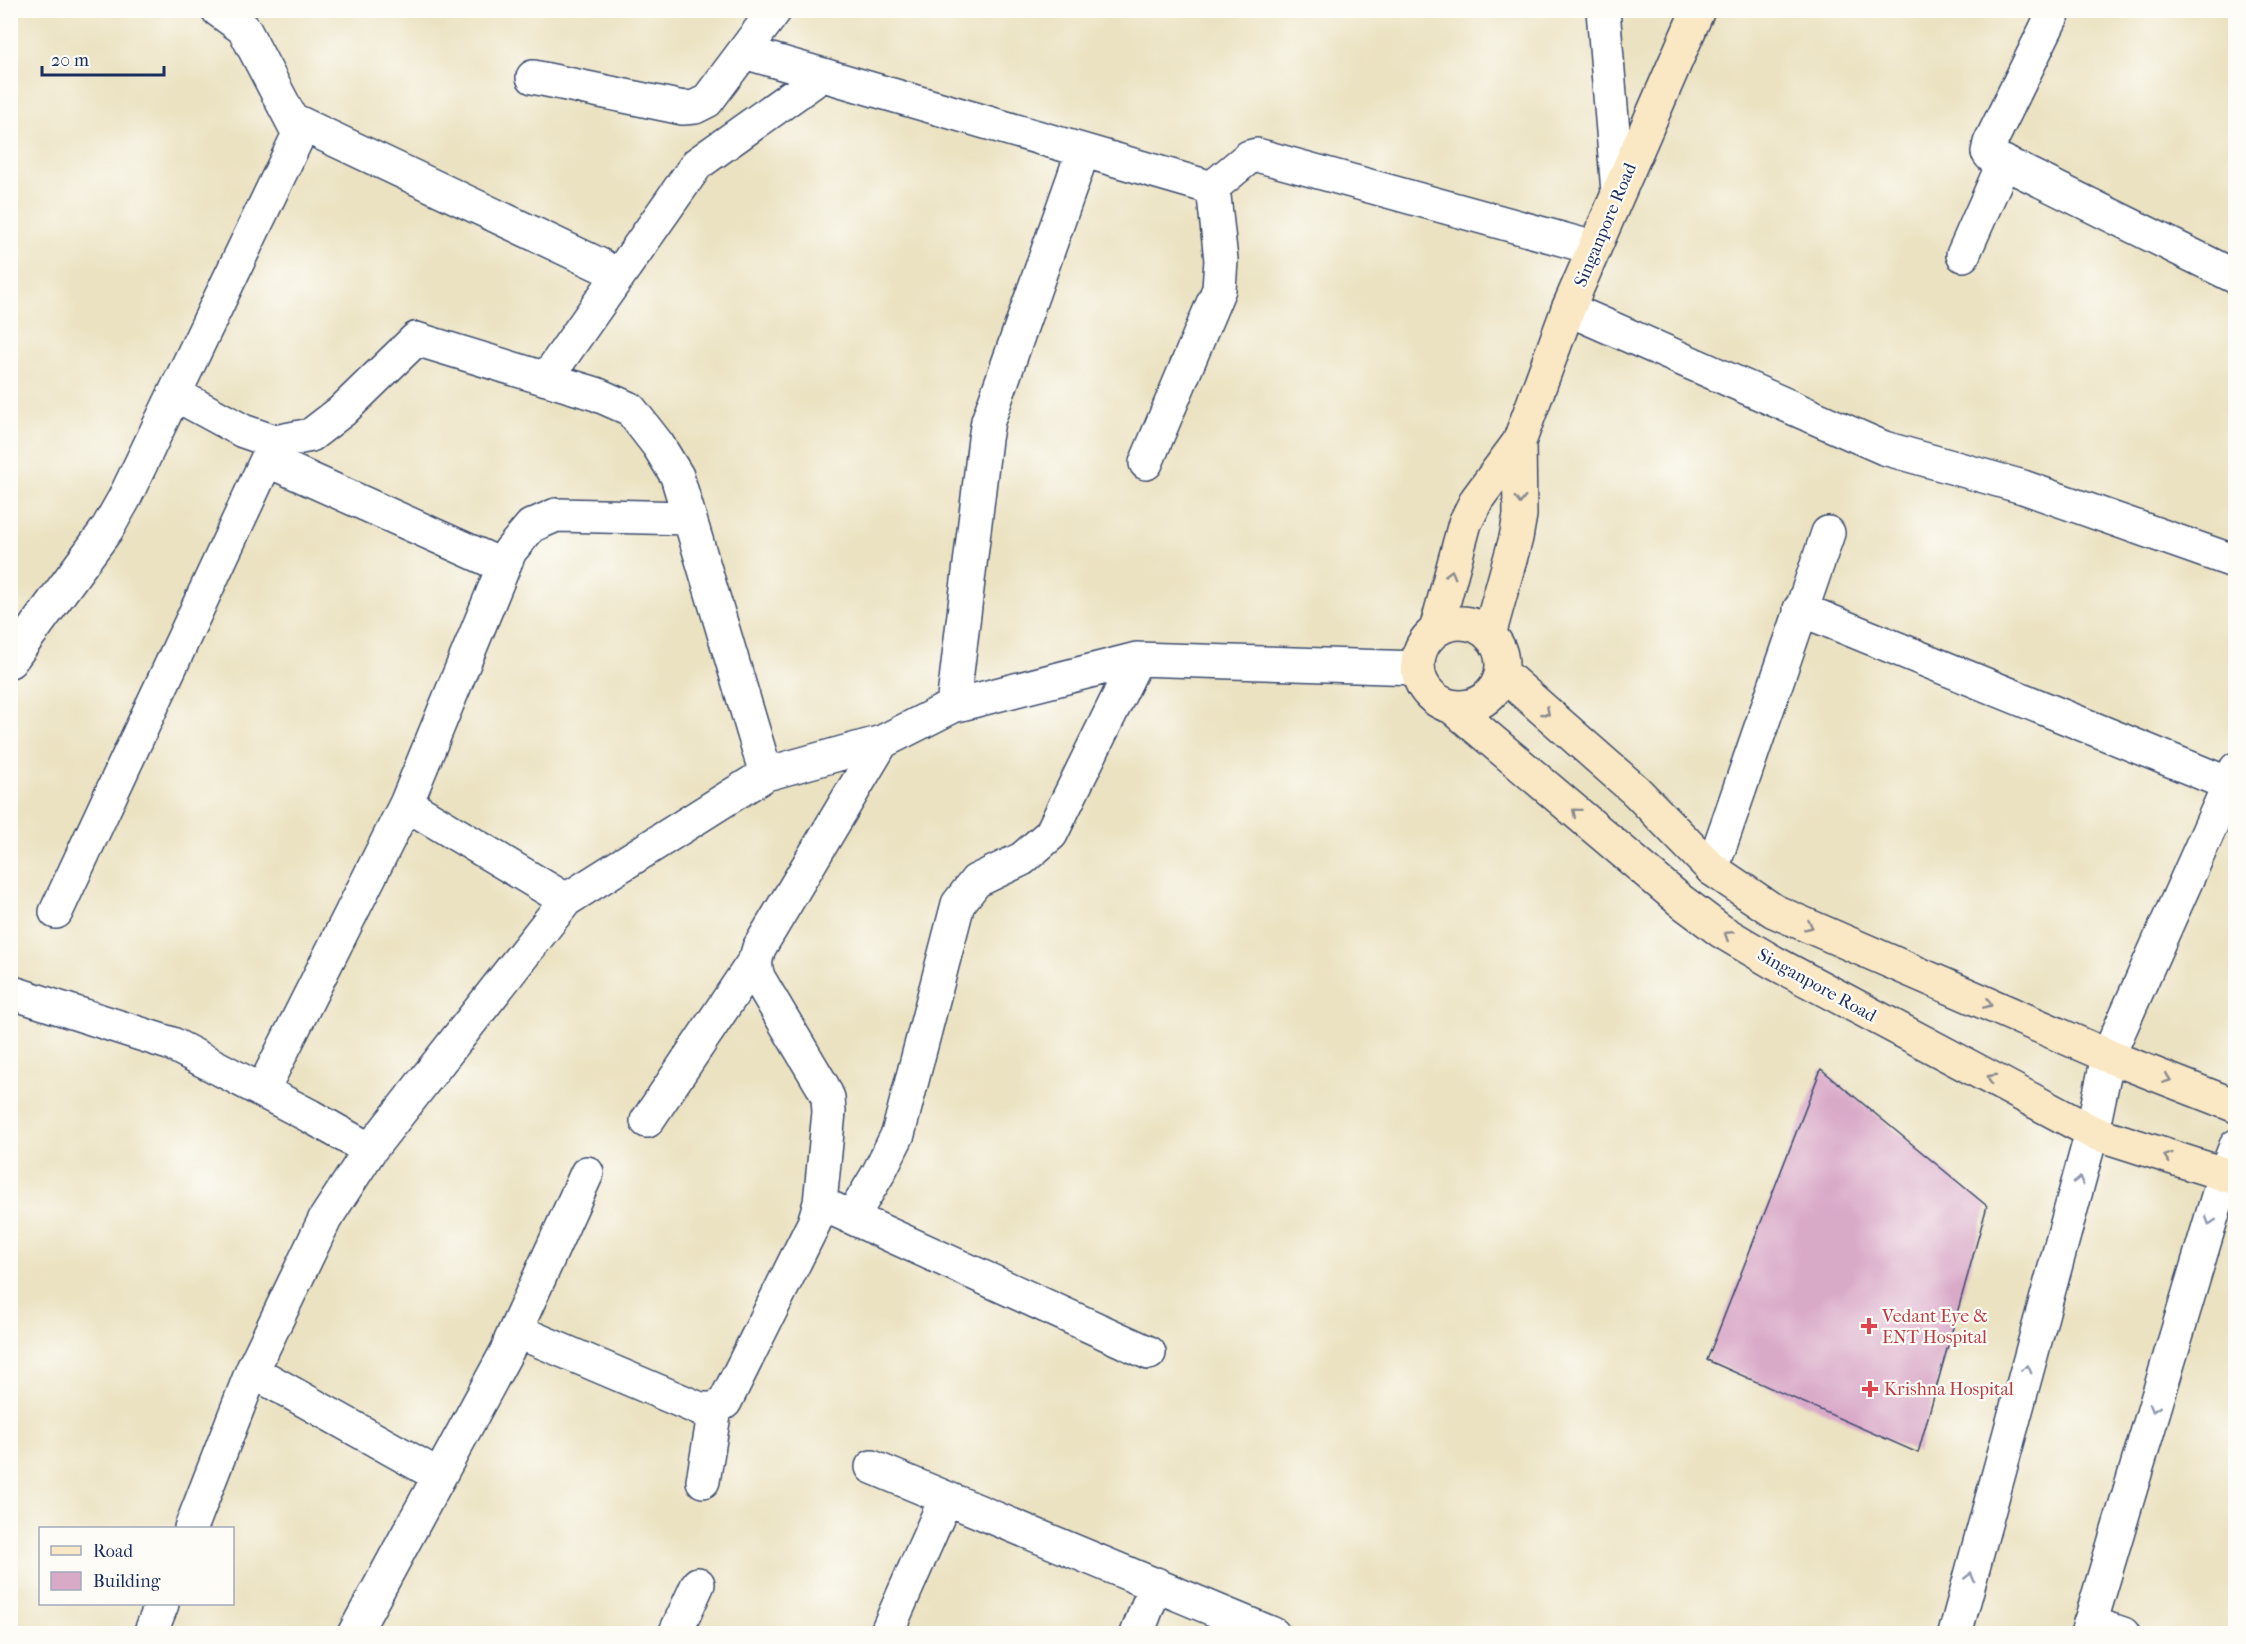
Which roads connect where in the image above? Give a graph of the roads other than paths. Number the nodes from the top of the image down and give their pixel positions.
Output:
1 (218, 10) edge
2 (775, 10) edge
3 (1604, 10) edge
4 (1698, 10) edge
5 (2055, 10) edge
6 (249, 20) edge
7 (744, 52) junction
8 (822, 75) junction
9 (533, 77) dead end
10 (291, 119) junction
11 (1083, 151) junction
12 (2004, 162) junction
13 (1213, 187) junction
14 (1618, 192) junction
15 (1594, 248) junction
16 (1963, 255) dead end
17 (602, 266) dead end
18 (2235, 277) edge
19 (1568, 309) junction
20 (546, 379) junction
21 (175, 394) junction
22 (1519, 442) junction
23 (271, 451) junction
24 (1146, 463) dead end
25 (690, 518) junction
26 (1828, 533) dead end
27 (2235, 562) edge
28 (503, 566) junction
29 (1800, 609) junction
30 (1436, 630) junction
31 (1489, 635) junction
32 (1137, 659) junction
33 (10, 661) edge
34 (1418, 668) junction
35 (1502, 673) junction
36 (953, 706) junction
37 (1451, 706) junction
38 (882, 742) junction
39 (766, 774) junction
40 (2232, 777) edge
41 (406, 804) junction
42 (1712, 869) junction
43 (566, 900) junction
44 (56, 912) dead end
45 (755, 960) junction
46 (10, 992) edge
47 (2108, 1056) junction
48 (262, 1090) junction
49 (2235, 1106) edge
50 (646, 1121) dead end
51 (2092, 1132) junction
52 (370, 1150) junction
53 (2232, 1166) edge
54 (587, 1173) dead end
55 (820, 1203) junction
56 (852, 1217) junction
57 (510, 1342) junction
58 (1149, 1353) dead end
59 (252, 1371) junction
60 (715, 1409) junction
61 (872, 1467) dead end
62 (438, 1475) junction
63 (703, 1481) dead end
64 (946, 1497) junction
65 (191, 1527) edge
66 (698, 1584) dead end
67 (1156, 1584) junction
68 (162, 1605) edge
69 (2088, 1628) edge
70 (150, 1634) edge
71 (354, 1634) edge
72 (675, 1634) edge
73 (886, 1634) edge
74 (1137, 1634) edge
75 (1273, 1634) edge
76 (1955, 1634) edge
77 (2123, 1634) edge

1 - 6 street
2 - 7 street
3 - 14 street
4 - 14 main road, Singanpore Road
5 - 12 street
6 - 10 street
7 - 8 street
7 - 9 street
8 - 11 street
8 - 20 street
10 - 17 street
10 - 21 street
11 - 13 street
11 - 36 street
12 - 16 street
12 - 18 street
13 - 15 street
13 - 24 street
14 - 15 main road, Singanpore Road
15 - 19 main road, Singanpore Road
19 - 22 main road, Singanpore Road
19 - 27 street
20 - 23 street
20 - 25 street
21 - 23 street
21 - 33 street
30 -> 22 main road, Singanpore Road
22 -> 31 main road, Singanpore Road
23 - 28 street
23 - 44 street
25 - 28 street
25 - 39 street
26 - 29 street
28 - 41 street
29 - 40 street
29 - 42 street
30 - 31 main road
30 - 34 main road
31 - 35 main road
32 - 34 street
32 - 36 street
32 - 56 street
34 - 37 main road
35 - 37 main road
35 -> 42 main road
36 - 38 street
51 -> 37 main road, Singanpore Road
38 - 39 street
38 - 45 street
39 - 43 street
40 - 47 street
41 - 43 street
41 - 48 street
42 -> 47 main road
43 - 52 street
45 - 50 street
45 - 55 street
46 - 48 street
47 -> 49 main road
47 - 51 street
48 - 52 street
53 -> 51 main road, Singanpore Road
76 -> 51 street
52 - 59 street
53 -> 69 street
54 - 57 street
55 - 56 street
55 - 60 street
56 - 58 street
57 - 60 street
57 - 62 street
59 - 62 street
59 - 65 street
60 - 63 street
61 - 64 street
62 - 71 street
64 - 67 street
64 - 73 street
66 - 72 street
67 - 74 street
67 - 75 street
68 - 70 street
69 - 77 street

